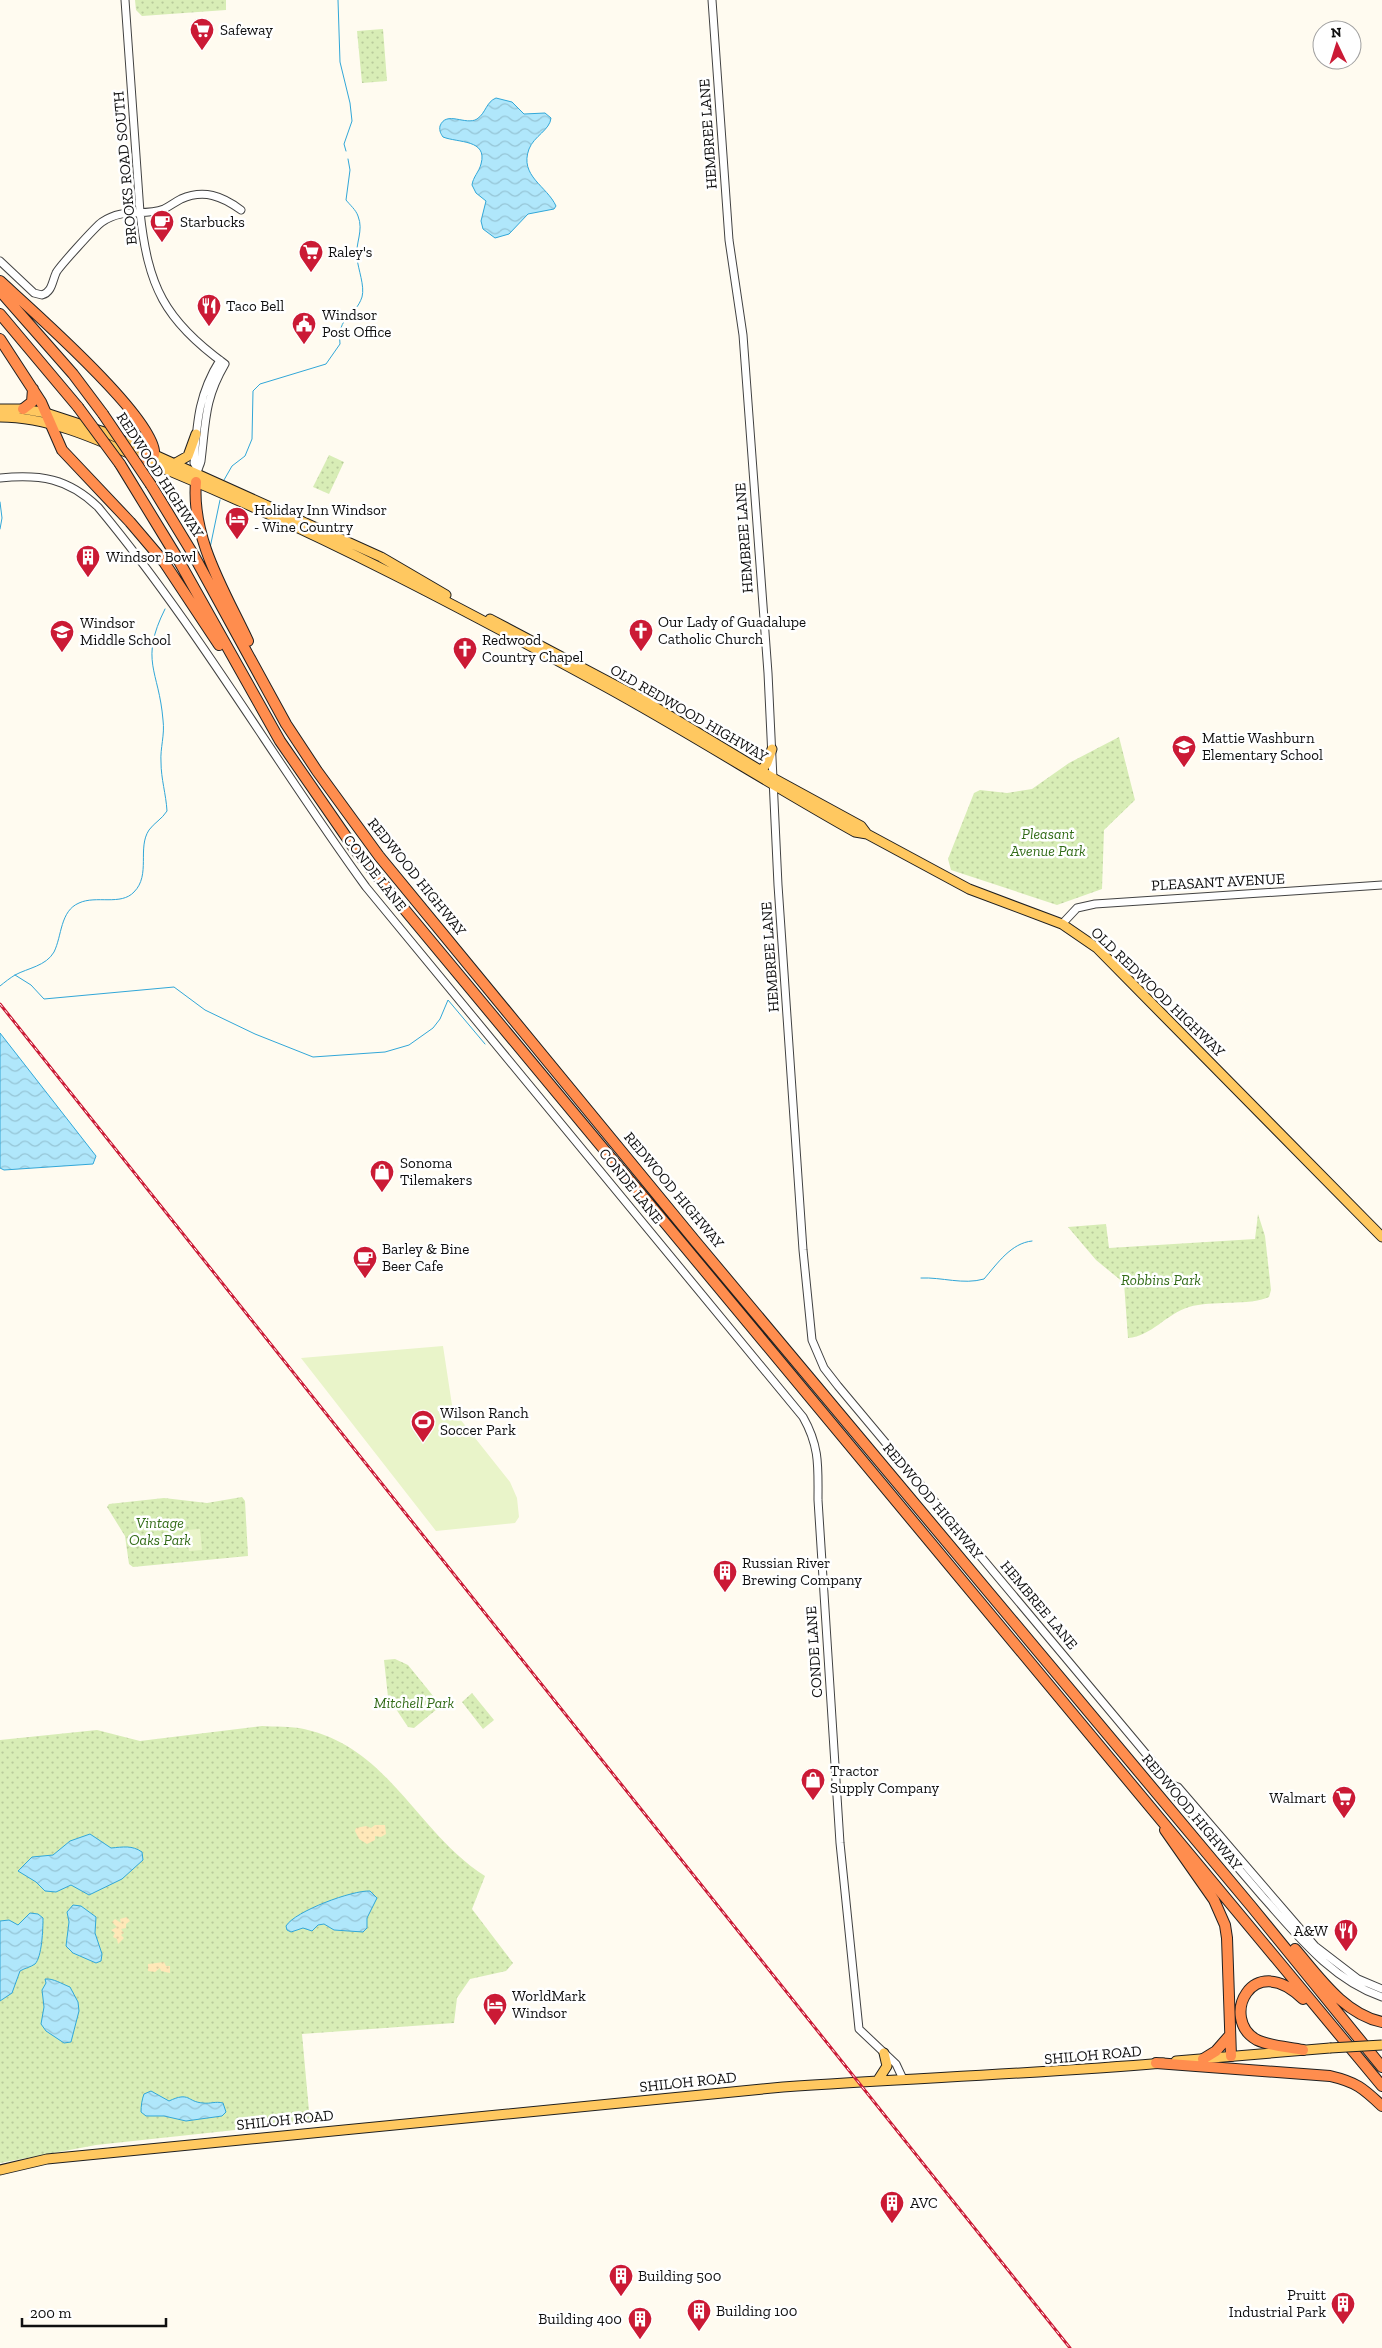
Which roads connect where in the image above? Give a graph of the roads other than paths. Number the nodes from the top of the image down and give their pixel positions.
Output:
1 (125, 0) edge
2 (712, 0) edge
3 (240, 210) dead end
4 (140, 212) junction
5 (0, 261) edge
6 (0, 281) edge
7 (0, 292) edge
8 (0, 314) edge
9 (0, 339) edge
10 (222, 362) junction
11 (33, 389) junction
12 (0, 409) edge
13 (23, 409) junction
14 (46, 413) junction
15 (0, 417) edge
16 (50, 424) junction
17 (196, 434) junction
18 (154, 455) junction
19 (142, 460) junction
20 (174, 464) junction
21 (197, 475) junction
22 (0, 478) edge
23 (279, 710) junction
24 (267, 719) junction
25 (772, 749) junction
26 (761, 771) junction
27 (773, 783) junction
28 (1382, 885) edge
29 (1062, 924) junction
30 (1382, 1237) edge
31 (1172, 1785) junction
32 (1162, 1819) junction
33 (1251, 1906) junction
34 (1382, 1989) edge
35 (1382, 1997) edge
36 (1382, 2022) edge
37 (1338, 2033) junction
38 (1230, 2035) junction
39 (1382, 2045) edge
40 (1303, 2050) junction
41 (884, 2053) junction
42 (1231, 2056) junction
43 (1203, 2059) junction
44 (1156, 2063) junction
45 (1382, 2066) edge
46 (903, 2079) junction
47 (878, 2080) junction
48 (1382, 2086) edge
49 (1382, 2106) edge
50 (0, 2170) edge

1 - 4 street, BROOKS ROAD SOUTH
2 - 25 street, HEMBREE LANE
3 - 4 street
4 - 5 street
4 - 10 street, BROOKS ROAD SOUTH
6 - 18 highway
7 - 23 highway, REDWOOD HIGHWAY, bridge
8 - 24 highway, REDWOOD HIGHWAY, bridge
9 - 11 highway
10 - 17 street
10 - 21 street
11 - 13 highway
11 - 14 highway
12 - 13 main road, OLD REDWOOD HIGHWAY
13 - 14 main road, OLD REDWOOD HIGHWAY
14 - 16 highway
14 - 18 main road, OLD REDWOOD HIGHWAY
15 - 16 main road, OLD REDWOOD HIGHWAY
16 - 19 main road, OLD REDWOOD HIGHWAY
16 - 24 highway
17 - 20 main road
17 - 21 street
18 - 19 highway
18 - 20 main road, OLD REDWOOD HIGHWAY
19 - 21 main road, OLD REDWOOD HIGHWAY
20 - 21 main road, OLD REDWOOD HIGHWAY
21 - 23 highway
21 - 26 main road, OLD REDWOOD HIGHWAY
21 - 27 main road, OLD REDWOOD HIGHWAY
22 - 41 street, CONDE LANE
23 - 33 highway, REDWOOD HIGHWAY
24 - 32 highway, REDWOOD HIGHWAY
25 - 26 main road
25 - 27 street, HEMBREE LANE
26 - 27 main road, OLD REDWOOD HIGHWAY
27 - 29 main road, OLD REDWOOD HIGHWAY
27 - 31 street, HEMBREE LANE
28 - 29 street, PLEASANT AVENUE
29 - 30 main road, OLD REDWOOD HIGHWAY
31 - 34 street, HEMBREE LANE
31 - 35 street, HEMBREE LANE
32 - 37 highway, REDWOOD HIGHWAY
32 - 38 highway
33 - 36 highway
33 - 45 highway, REDWOOD HIGHWAY
37 - 40 highway
37 - 48 highway, REDWOOD HIGHWAY
38 - 42 highway
38 - 43 highway
39 - 40 main road, SHILOH ROAD, bridge
40 - 42 main road, SHILOH ROAD
41 - 46 street, CONDE LANE
41 - 47 main road
42 - 43 main road, SHILOH ROAD
43 - 44 main road, SHILOH ROAD
44 - 46 main road, SHILOH ROAD
44 - 49 highway
46 - 47 main road, SHILOH ROAD
47 - 50 main road, SHILOH ROAD

